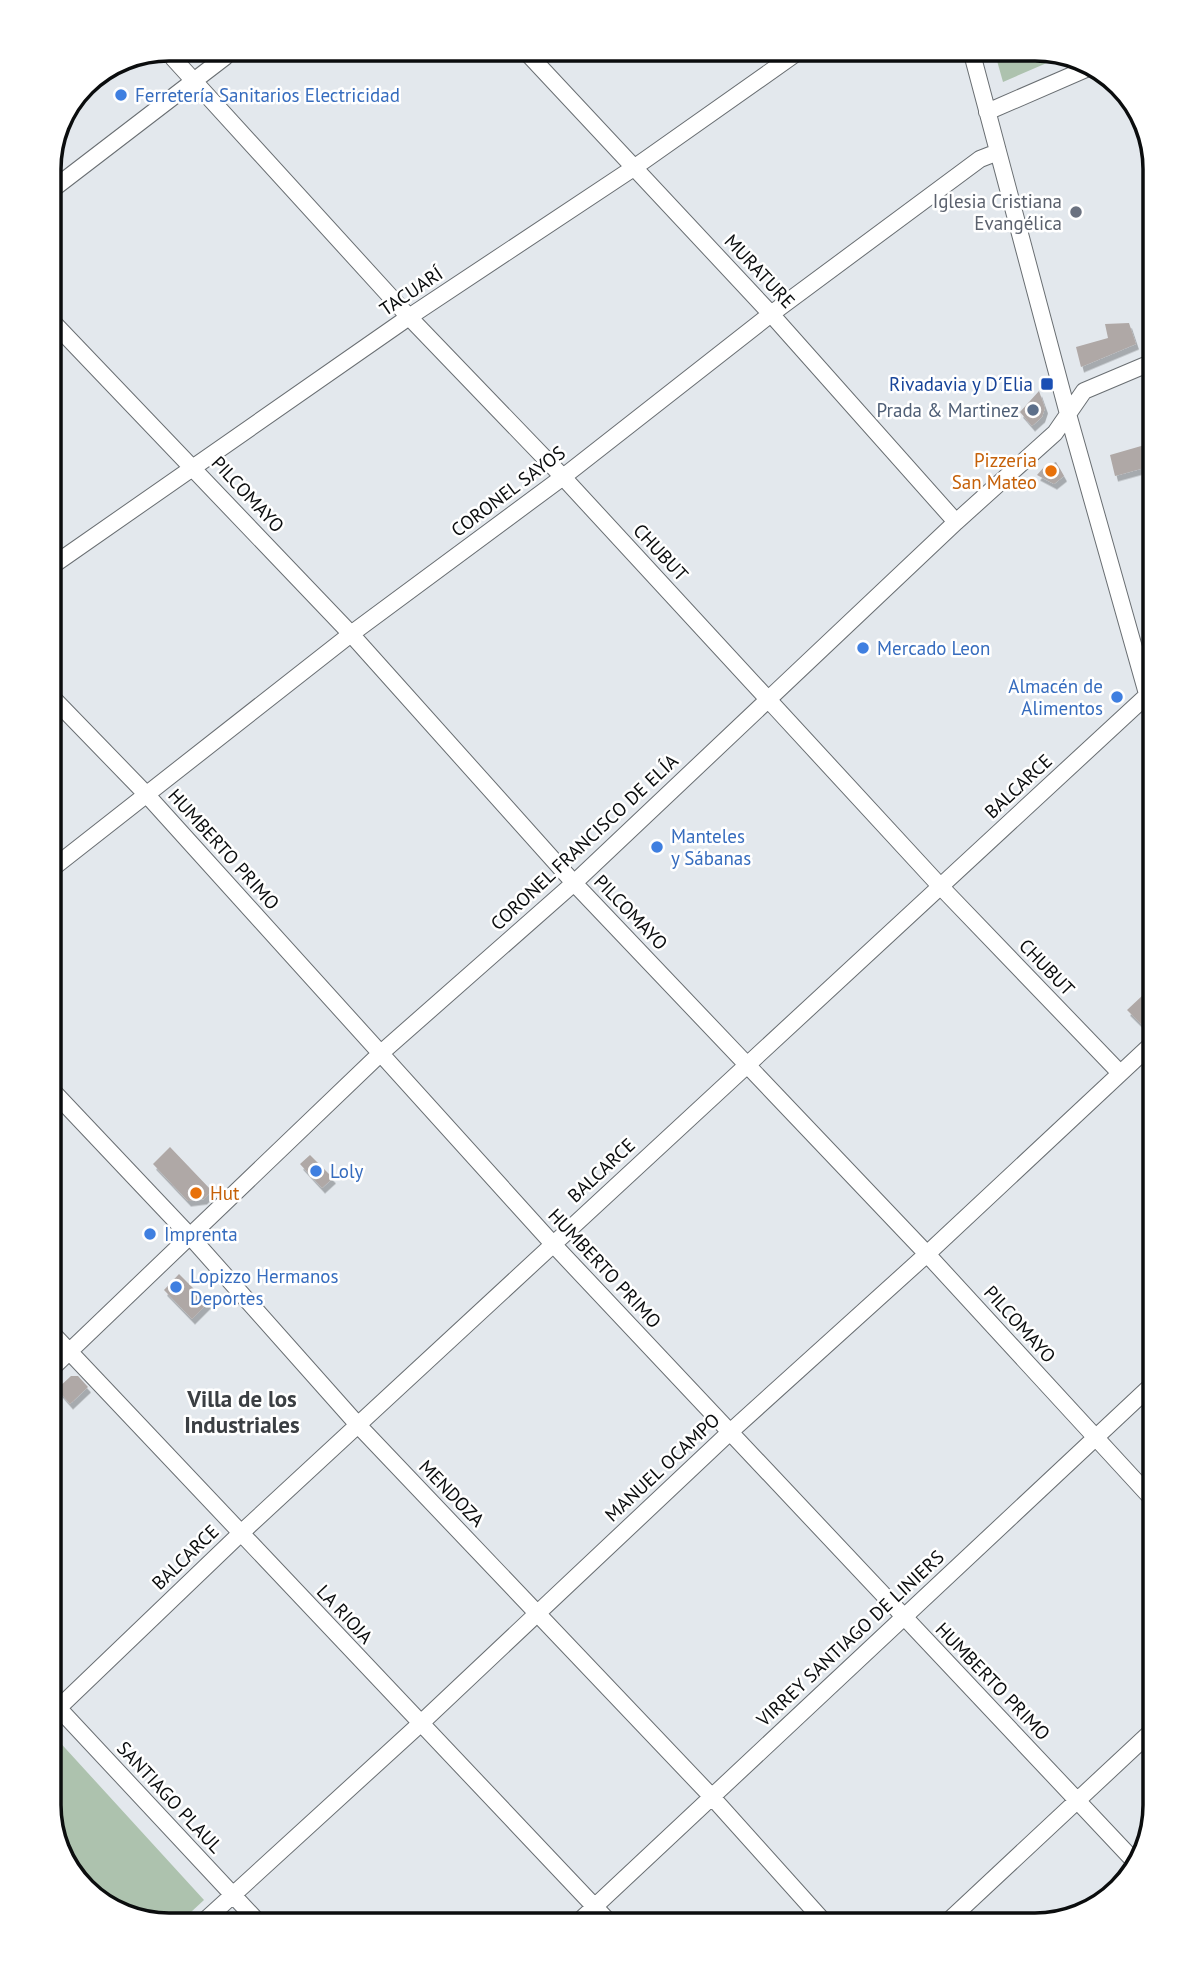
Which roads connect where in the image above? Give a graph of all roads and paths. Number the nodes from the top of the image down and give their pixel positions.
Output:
1 (175, 61) edge
2 (220, 61) edge
3 (535, 61) edge
4 (785, 61) edge
5 (974, 61) edge
6 (1081, 71) edge
7 (192, 81) junction
8 (987, 112) junction
9 (998, 152) junction
10 (635, 167) junction
11 (61, 183) edge
12 (771, 314) junction
13 (409, 317) junction
14 (61, 330) edge
15 (1143, 366) edge
16 (1068, 414) junction
17 (194, 467) junction
18 (563, 477) junction
19 (956, 522) junction
20 (61, 560) edge
21 (351, 634) junction
22 (1143, 663) edge
23 (1143, 698) edge
24 (769, 699) junction
25 (61, 706) edge
26 (147, 794) junction
27 (61, 862) edge
28 (574, 883) junction
29 (942, 887) junction
30 (1143, 1052) edge
31 (381, 1053) junction
32 (747, 1064) junction
33 (1120, 1073) junction
34 (61, 1100) edge
35 (189, 1235) junction
36 (552, 1243) junction
37 (927, 1254) junction
38 (61, 1343) edge
39 (69, 1352) junction
40 (61, 1360) edge
41 (1143, 1393) edge
42 (358, 1424) junction
43 (730, 1432) junction
44 (1094, 1437) junction
45 (1143, 1489) edge
46 (241, 1533) junction
47 (537, 1614) junction
48 (904, 1618) junction
49 (61, 1700) edge
50 (61, 1717) edge
51 (420, 1724) junction
52 (1143, 1739) edge
53 (712, 1797) junction
54 (1077, 1800) junction
55 (1130, 1856) edge
56 (232, 1894) junction
57 (595, 1906) junction
58 (212, 1913) edge
59 (250, 1913) edge
60 (588, 1913) edge
61 (601, 1913) edge
62 (816, 1913) edge
63 (957, 1913) edge

1 - 7 street, CHUBUT
2 - 7 street
3 - 10 street, MURATURE
4 - 10 street, TACUARÍ
5 - 8 street
6 - 8 street
7 - 11 street
7 - 13 street, CHUBUT
8 - 9 street
9 - 12 street, CORONEL SAYOS
9 - 16 street
10 - 12 street, MURATURE
10 - 13 street, TACUARÍ
12 - 18 street, CORONEL SAYOS
12 - 19 street, MURATURE
13 - 17 street, TACUARÍ
13 - 18 street, CHUBUT
14 - 17 street, PILCOMAYO
15 - 16 street, CORONEL FRANCISCO DE ELÍA
16 - 19 street, CORONEL FRANCISCO DE ELÍA
16 - 22 street
17 - 20 street, TACUARÍ
17 - 21 street, PILCOMAYO
18 - 21 street, CORONEL SAYOS
18 - 24 street, CHUBUT
19 - 24 street, CORONEL FRANCISCO DE ELÍA
21 - 26 street, CORONEL SAYOS
21 - 28 street, PILCOMAYO
23 - 29 street, BALCARCE
24 - 28 street, CORONEL FRANCISCO DE ELÍA
24 - 29 street, CHUBUT
25 - 26 street, HUMBERTO PRIMO
26 - 27 street, CORONEL SAYOS
26 - 31 street, HUMBERTO PRIMO
28 - 31 street, CORONEL FRANCISCO DE ELÍA
28 - 32 street, PILCOMAYO
29 - 32 street, BALCARCE
29 - 33 street, CHUBUT
30 - 33 street, MANUEL OCAMPO
31 - 35 street, CORONEL FRANCISCO DE ELÍA
31 - 36 street, HUMBERTO PRIMO
32 - 36 street, BALCARCE
32 - 37 street, PILCOMAYO
33 - 37 street, MANUEL OCAMPO
34 - 35 street, MENDOZA
35 - 39 street, CORONEL FRANCISCO DE ELÍA
35 - 42 street, MENDOZA
36 - 42 street, BALCARCE
36 - 43 street, HUMBERTO PRIMO
37 - 43 street, MANUEL OCAMPO
37 - 44 street, PILCOMAYO
38 - 39 street, LA RIOJA
39 - 40 street, CORONEL FRANCISCO DE ELÍA
39 - 46 street, LA RIOJA
41 - 44 street, VIRREY SANTIAGO DE LINIERS
42 - 46 street, BALCARCE
42 - 47 street, MENDOZA
43 - 47 street, MANUEL OCAMPO
43 - 48 street, HUMBERTO PRIMO
44 - 45 street, PILCOMAYO
44 - 48 street, VIRREY SANTIAGO DE LINIERS
46 - 49 street, BALCARCE
46 - 51 street, LA RIOJA
47 - 51 street, MANUEL OCAMPO
47 - 53 street, MENDOZA
48 - 53 street, VIRREY SANTIAGO DE LINIERS
48 - 54 street, HUMBERTO PRIMO
50 - 56 street, SANTIAGO PLAUL
51 - 56 street, MANUEL OCAMPO
51 - 57 street, LA RIOJA
52 - 54 street
53 - 57 street, VIRREY SANTIAGO DE LINIERS
53 - 62 street, MENDOZA
54 - 55 street, HUMBERTO PRIMO
54 - 63 street
56 - 58 street, MANUEL OCAMPO
56 - 59 street, SANTIAGO PLAUL
57 - 60 street, VIRREY SANTIAGO DE LINIERS
57 - 61 street, LA RIOJA

